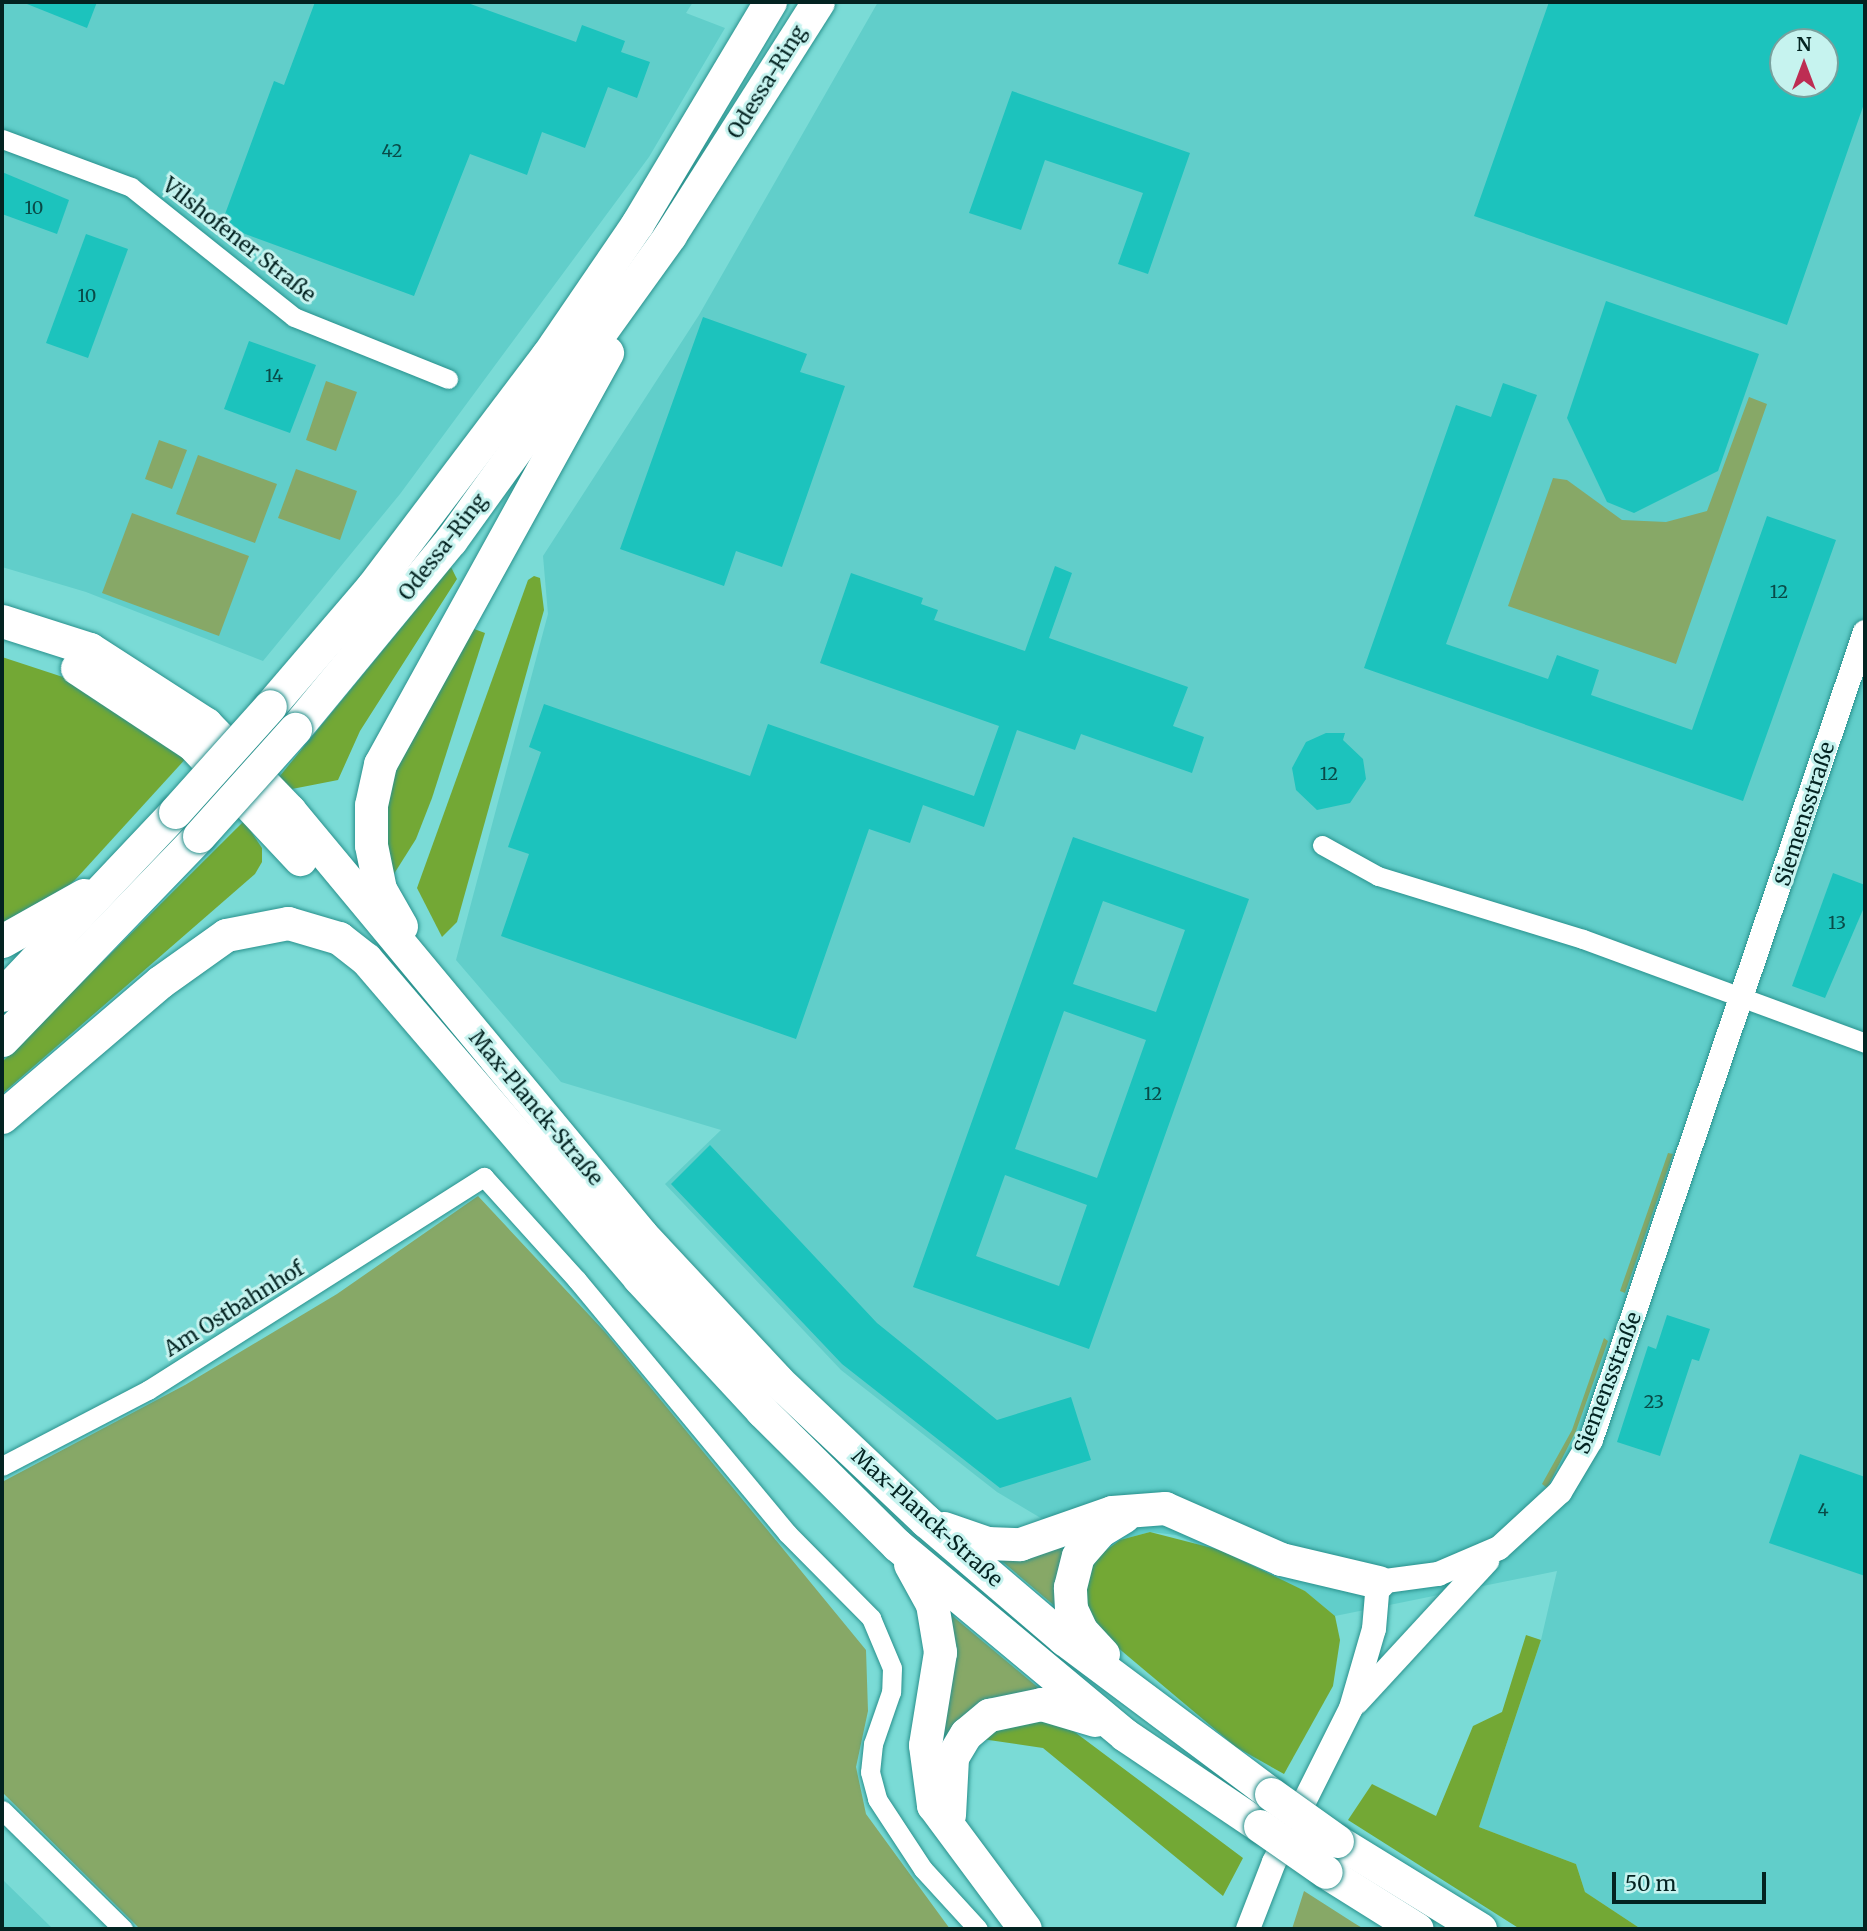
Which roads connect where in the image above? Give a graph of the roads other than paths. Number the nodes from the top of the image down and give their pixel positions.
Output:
1 (771, 2) edge
2 (818, 2) edge
3 (2, 139) edge
4 (670, 235) junction
5 (448, 379) dead end
6 (2, 621) edge
7 (1865, 632) edge
8 (2, 644) edge
9 (1322, 845) dead end
10 (139, 853) junction
11 (2, 941) edge
12 (2, 995) edge
13 (1745, 997) junction
14 (457, 1013) junction
15 (2, 1040) edge
16 (1865, 1043) edge
17 (2, 1117) edge
18 (536, 1157) junction
19 (2, 1466) edge
20 (1137, 1509) junction
21 (926, 1521) junction
22 (897, 1545) junction
23 (1499, 1548) junction
24 (1378, 1582) junction
25 (1149, 1705) junction
26 (1351, 1708) junction
27 (1125, 1735) junction
28 (2, 1810) edge
29 (953, 1834) junction
30 (123, 1929) edge
31 (978, 1929) edge
32 (1025, 1929) edge
33 (1248, 1929) edge
34 (1417, 1929) edge
35 (1480, 1929) edge

1 - 10 highway, Odessa-Ring, bridge
2 - 4 highway, Odessa-Ring
3 - 5 street, Vilshofener Straße
4 - 14 highway
4 - 15 highway, Odessa-Ring, bridge
6 - 14 highway
7 - 13 street, Siemensstraße
8 - 18 highway
9 - 13 street
10 - 11 highway
10 - 12 highway, Odessa-Ring
13 - 16 street
13 - 23 street, Siemensstraße
14 - 21 highway, Max-Planck-Straße
17 - 18 highway
18 - 22 highway, Max-Planck-Straße
19 - 31 street, Am Ostbahnhof
20 - 21 highway
20 - 24 highway
20 - 25 highway
21 - 25 highway, Max-Planck-Straße
22 - 27 highway, Max-Planck-Straße
22 - 29 highway
23 - 24 street, Siemensstraße
23 - 26 street
24 - 26 street
25 - 35 highway, Max-Planck-Straße, bridge
26 - 33 street
27 - 29 highway
27 - 34 highway, Max-Planck-Straße, bridge
28 - 30 street
29 - 32 highway

